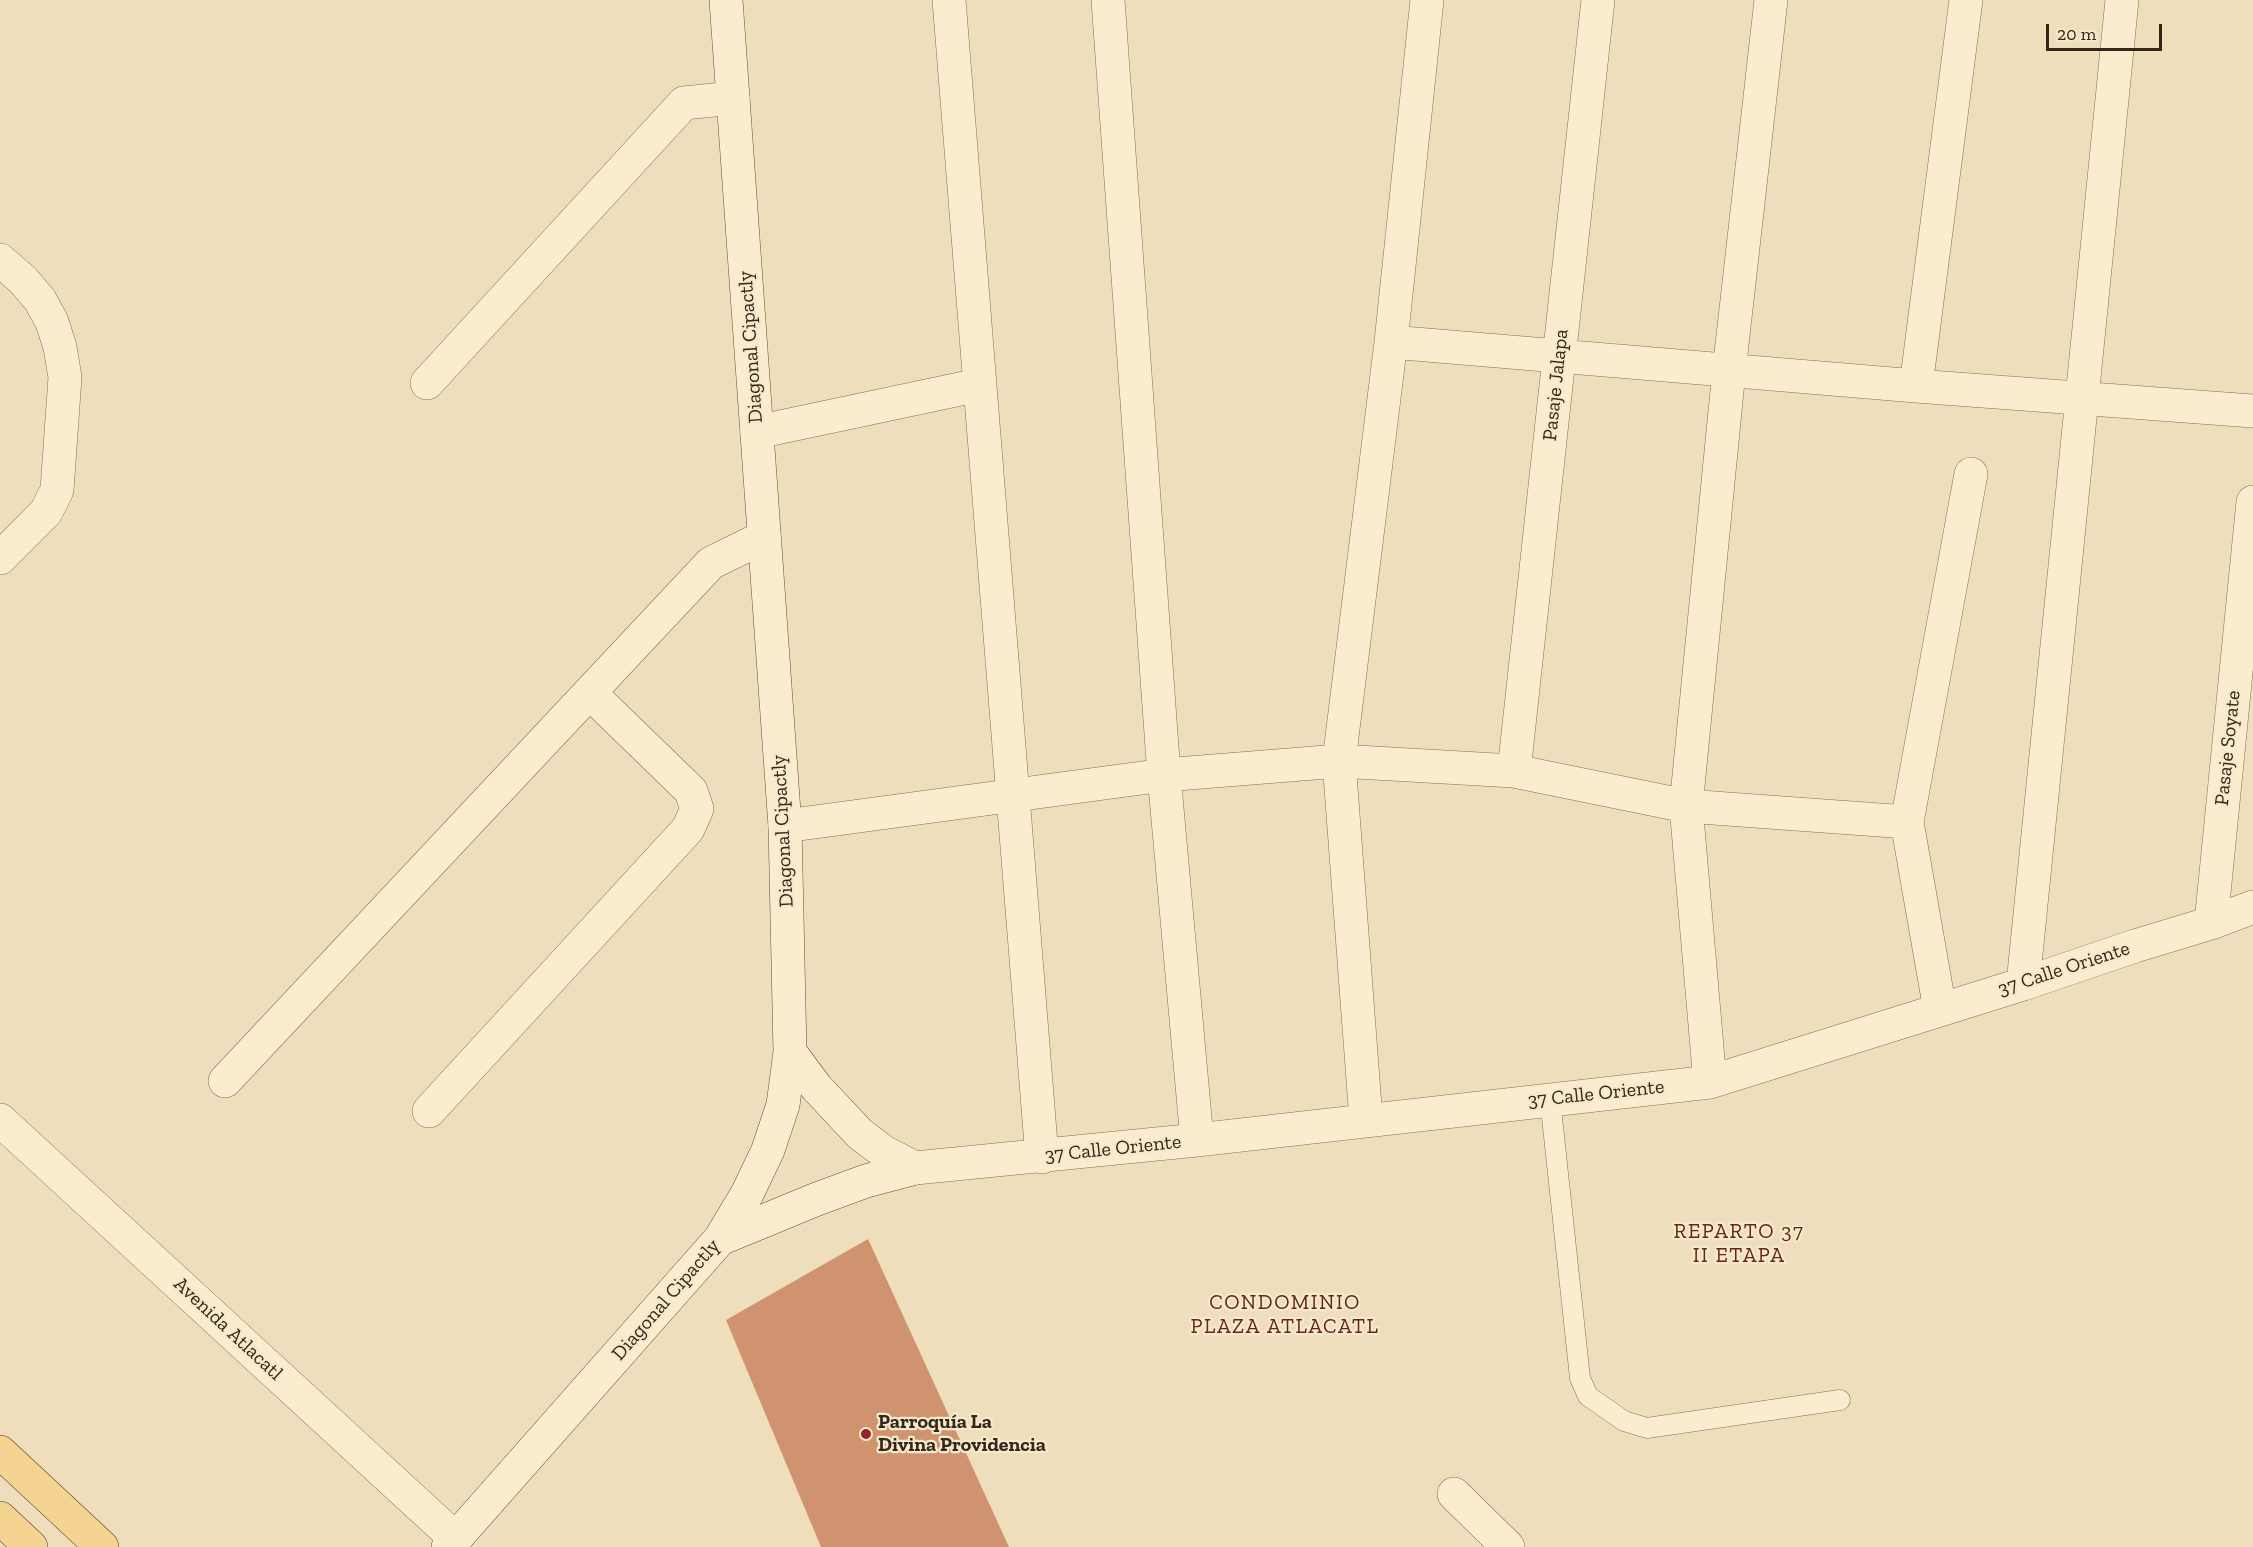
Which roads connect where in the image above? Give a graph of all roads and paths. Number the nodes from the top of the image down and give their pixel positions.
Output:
1 (726, 0) edge
2 (949, 0) edge
3 (1108, 0) edge
4 (1427, 0) edge
5 (1598, 0) edge
6 (1771, 0) edge
7 (1966, 0) edge
8 (2122, 0) edge
9 (733, 98) junction
10 (0, 260) edge
11 (1390, 342) junction
12 (1559, 356) junction
13 (1729, 371) junction
14 (428, 383) dead end
15 (979, 386) junction
16 (1916, 386) junction
17 (2082, 399) junction
18 (2253, 411) edge
19 (757, 432) junction
20 (1971, 474) dead end
21 (2253, 502) edge
22 (764, 537) junction
23 (0, 558) edge
24 (590, 693) junction
25 (1339, 760) junction
26 (1514, 771) junction
27 (1164, 775) junction
28 (1012, 795) junction
29 (1686, 806) junction
30 (1907, 822) junction
31 (785, 826) junction
32 (2253, 907) edge
33 (2211, 923) junction
34 (2023, 984) junction
35 (1940, 1010) junction
36 (790, 1052) junction
37 (225, 1081) dead end
38 (1710, 1082) junction
39 (1550, 1099) junction
40 (429, 1111) dead end
41 (0, 1120) edge
42 (1366, 1120) junction
43 (1197, 1140) junction
44 (1042, 1156) junction
45 (915, 1168) junction
46 (720, 1239) junction
47 (1840, 1400) dead end
48 (0, 1452) edge
49 (1454, 1494) dead end
50 (0, 1518) edge
51 (452, 1543) edge
52 (31, 1547) edge
53 (102, 1547) edge
54 (1508, 1547) edge

1 - 9 street, Diagonal Cipactly
2 - 15 street
3 - 27 street
4 - 11 street
5 - 12 street, Pasaje Jalapa
6 - 13 street
7 - 16 street
8 - 17 street
9 - 14 street
9 - 19 street, Diagonal Cipactly
10 - 23 street
11 - 12 street
11 - 25 street
12 - 13 street
12 - 26 street, Pasaje Jalapa
13 - 16 street
13 - 29 street
15 - 19 street
15 - 28 street
16 - 17 street
17 - 18 street
17 - 34 street
19 - 22 street, Diagonal Cipactly
20 - 30 street
21 - 33 street, Pasaje Soyate
22 - 24 street
22 - 31 street, Diagonal Cipactly
24 - 37 street
24 - 40 street
25 - 26 street
25 - 27 street
25 - 42 street
26 - 29 street
27 - 28 street
27 - 43 street
28 - 31 street
28 - 44 street
29 - 30 street
29 - 38 street
30 - 35 street
31 - 36 street, Diagonal Cipactly
32 - 33 street, 37 Calle Oriente
33 - 34 street, 37 Calle Oriente
34 - 35 street, 37 Calle Oriente
35 - 38 street, 37 Calle Oriente
36 - 45 street
36 - 46 street, Diagonal Cipactly
38 - 39 street, 37 Calle Oriente
39 - 42 street, 37 Calle Oriente
39 - 47 lane
41 - 51 street, Avenida Atlacatl
42 - 43 street, 37 Calle Oriente
43 - 44 street, 37 Calle Oriente
44 - 45 street, 37 Calle Oriente
45 - 46 street, 37 Calle Oriente
46 - 51 street, Diagonal Cipactly
48 - 53 main road
49 - 54 street
50 - 52 main road

